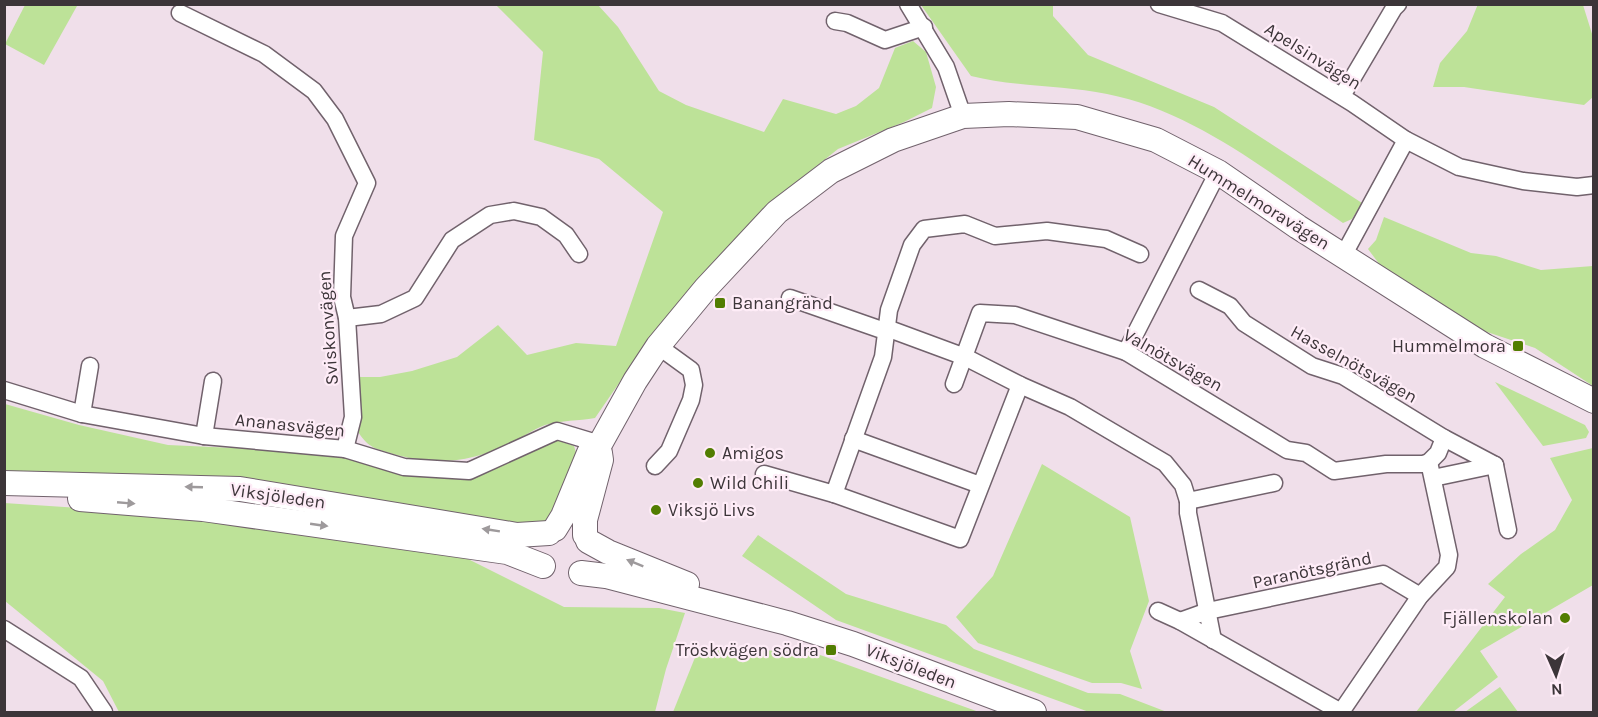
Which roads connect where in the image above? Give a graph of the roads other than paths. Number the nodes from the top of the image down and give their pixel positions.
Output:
1 (908, 4) edge
2 (1159, 4) edge
3 (1394, 6) edge
4 (180, 12) dead end
5 (835, 21) dead end
6 (924, 27) junction
7 (1342, 96) junction
8 (963, 116) junction
9 (1406, 140) junction
10 (1218, 172) junction
11 (1593, 185) edge
12 (579, 254) dead end
13 (1140, 254) dead end
14 (1343, 256) junction
15 (1200, 290) dead end
16 (790, 298) dead end
17 (347, 318) junction
18 (886, 329) junction
19 (658, 346) junction
20 (1126, 352) junction
21 (965, 357) junction
22 (90, 366) dead end
23 (213, 381) dead end
24 (954, 384) dead end
25 (1020, 385) junction
26 (4, 390) edge
27 (1593, 401) edge
28 (82, 414) junction
29 (204, 436) junction
30 (1444, 438) junction
31 (853, 439) junction
32 (600, 444) junction
33 (345, 449) junction
34 (1496, 465) junction
35 (656, 466) dead end
36 (1431, 470) junction
37 (764, 474) dead end
38 (4, 483) edge
39 (1274, 483) dead end
40 (981, 485) junction
41 (4, 493) edge
42 (834, 494) junction
43 (1188, 501) junction
44 (1509, 530) dead end
45 (552, 531) junction
46 (586, 538) junction
47 (543, 566) junction
48 (581, 573) junction
49 (1420, 596) junction
50 (1208, 611) junction
51 (1158, 612) dead end
52 (1180, 621) junction
53 (787, 623) junction
54 (4, 628) edge
55 (1213, 640) junction
56 (104, 712) edge
57 (1034, 712) edge
58 (1341, 712) edge

1 - 6 street
2 - 7 street, Apelsinvägen
3 - 7 street
4 - 17 street, Sviskonvägen
5 - 6 street
6 - 8 street
7 - 9 street, Apelsinvägen
8 - 10 main road, Hummelmoravägen
8 - 19 main road, Hummelmoravägen
9 - 11 street, Apelsinvägen
9 - 14 street
10 - 14 main road, Hummelmoravägen
10 - 20 street
12 - 17 street
13 - 18 street
14 - 27 main road, Hummelmoravägen
15 - 30 street, Hasselnötsvägen
16 - 18 street
17 - 33 street, Sviskonvägen
18 - 21 street
18 - 31 street
19 - 32 main road, Hummelmoravägen
19 - 35 street
20 - 21 street, Valnötsvägen
20 - 36 street, Valnötsvägen
21 - 24 street
21 - 25 street
22 - 28 street
23 - 29 street
25 - 40 street
25 - 43 street
26 - 28 street, Ananasvägen
28 - 29 street, Ananasvägen
29 - 33 street, Ananasvägen
30 - 34 street, Hasselnötsvägen
30 - 36 street
31 - 40 street
31 - 42 street
32 - 33 street, Ananasvägen
32 - 45 main road, Hummelmoravägen
32 - 46 main road, Hummelmoravägen
34 - 36 street
34 - 44 street
36 - 49 street
37 - 42 street
45 -> 38 main road, Viksjöleden
39 - 43 street
40 - 42 street
41 -> 47 main road, Viksjöleden
43 - 50 street
45 - 46 main road
45 - 47 main road
46 - 48 main road
53 -> 46 main road, Viksjöleden
47 - 48 main road
48 - 53 main road, Viksjöleden
49 - 50 street, Paranötsgränd
49 - 58 street
50 - 52 street, Paranötsgränd
50 - 55 street
51 - 52 street
52 - 55 street
53 - 57 main road, Viksjöleden
54 - 56 street
55 - 58 street

